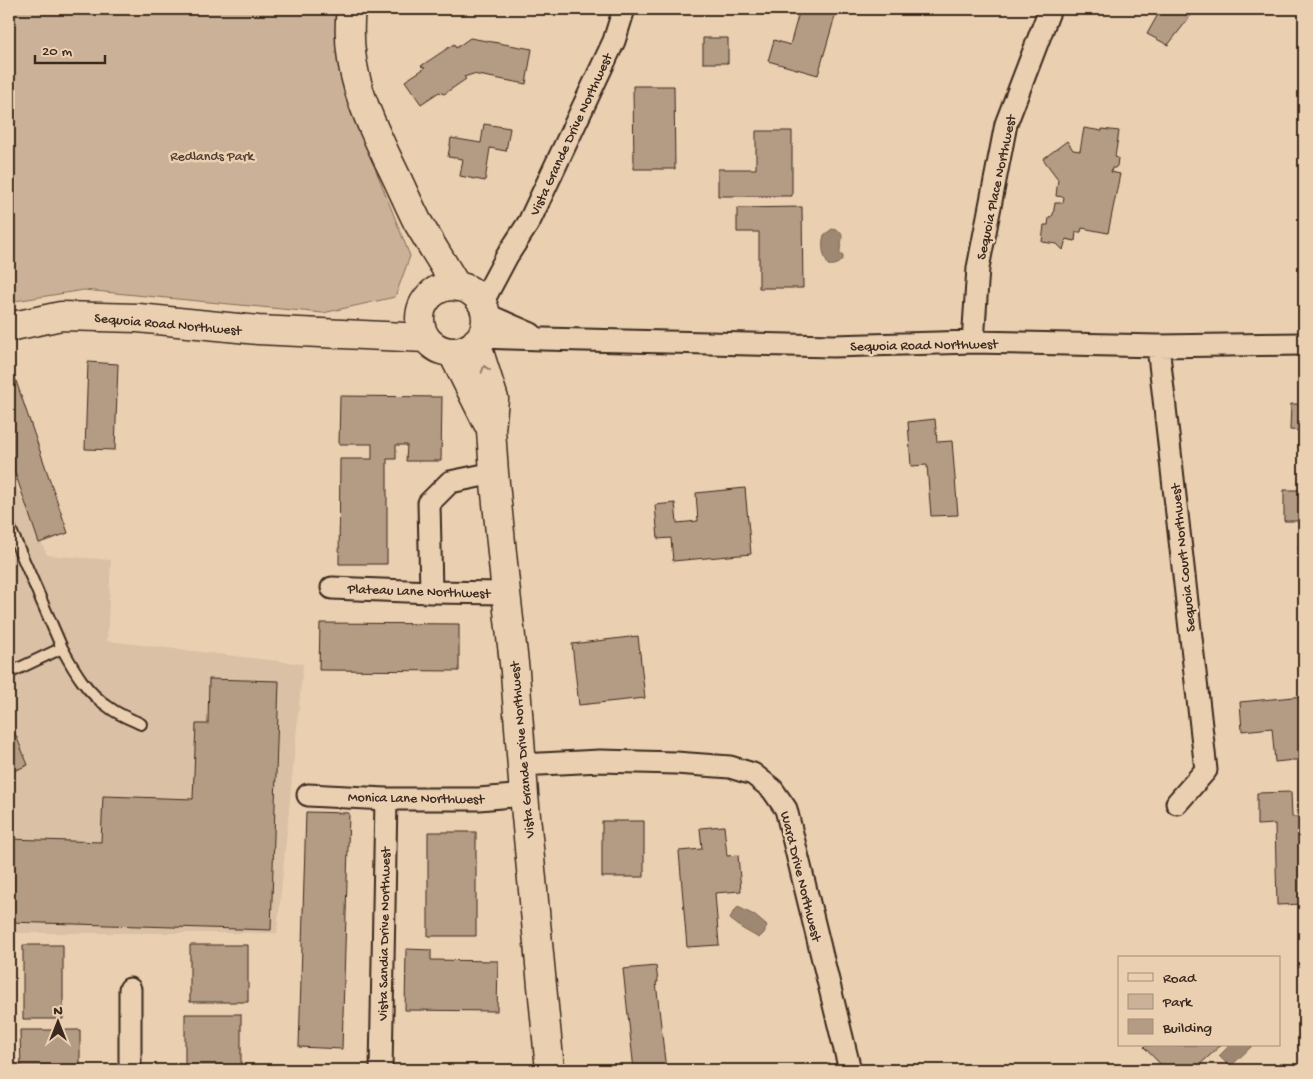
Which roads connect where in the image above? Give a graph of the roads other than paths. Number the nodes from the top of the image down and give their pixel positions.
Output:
1 (351, 9) edge
2 (624, 9) edge
3 (1050, 9) edge
4 (417, 221) junction
5 (426, 303) junction
6 (472, 318) junction
7 (9, 326) edge
8 (329, 333) junction
9 (426, 338) junction
10 (972, 342) junction
11 (1304, 344) edge
12 (1158, 346) junction
13 (494, 473) junction
14 (9, 526) edge
15 (332, 588) dead end
16 (431, 592) junction
17 (506, 593) junction
18 (62, 648) junction
19 (9, 673) edge
20 (141, 724) dead end
21 (521, 765) junction
22 (308, 795) dead end
23 (524, 795) junction
24 (386, 799) junction
25 (1177, 803) dead end
26 (130, 989) dead end
27 (130, 1070) edge
28 (381, 1070) edge
29 (550, 1070) edge
30 (850, 1070) edge

1 - 4 street
2 - 6 street, Vista Grande Drive Northwest
3 - 10 street, Sequoia Place Northwest
4 - 5 street
4 - 6 street, Vista Grande Drive Northwest
5 - 6 street, Sequoia Road Northwest
5 - 8 street, Sequoia Road Northwest
5 - 9 street
6 - 9 street
6 - 10 street, Sequoia Road Northwest
6 - 13 street, Vista Grande Drive Northwest
7 - 8 street, Sequoia Road Northwest
8 - 9 street, Sequoia Road Northwest
10 - 12 street, Sequoia Road Northwest
11 - 12 street, Sequoia Road Northwest
12 - 25 street, Sequoia Court Northwest
13 - 16 street
13 - 17 street, Vista Grande Drive Northwest
14 - 18 lane
15 - 16 street, Plateau Lane Northwest
16 - 17 street, Plateau Lane Northwest
17 - 21 street, Vista Grande Drive Northwest
18 - 19 lane
18 - 20 lane
21 - 23 street, Vista Grande Drive Northwest
21 - 30 street, Ward Drive Northwest
22 - 24 street, Monica Lane Northwest
23 - 24 street, Monica Lane Northwest
23 - 29 street, Vista Grande Drive Northwest
24 - 28 street, Vista Sandia Drive Northwest
26 - 27 street

